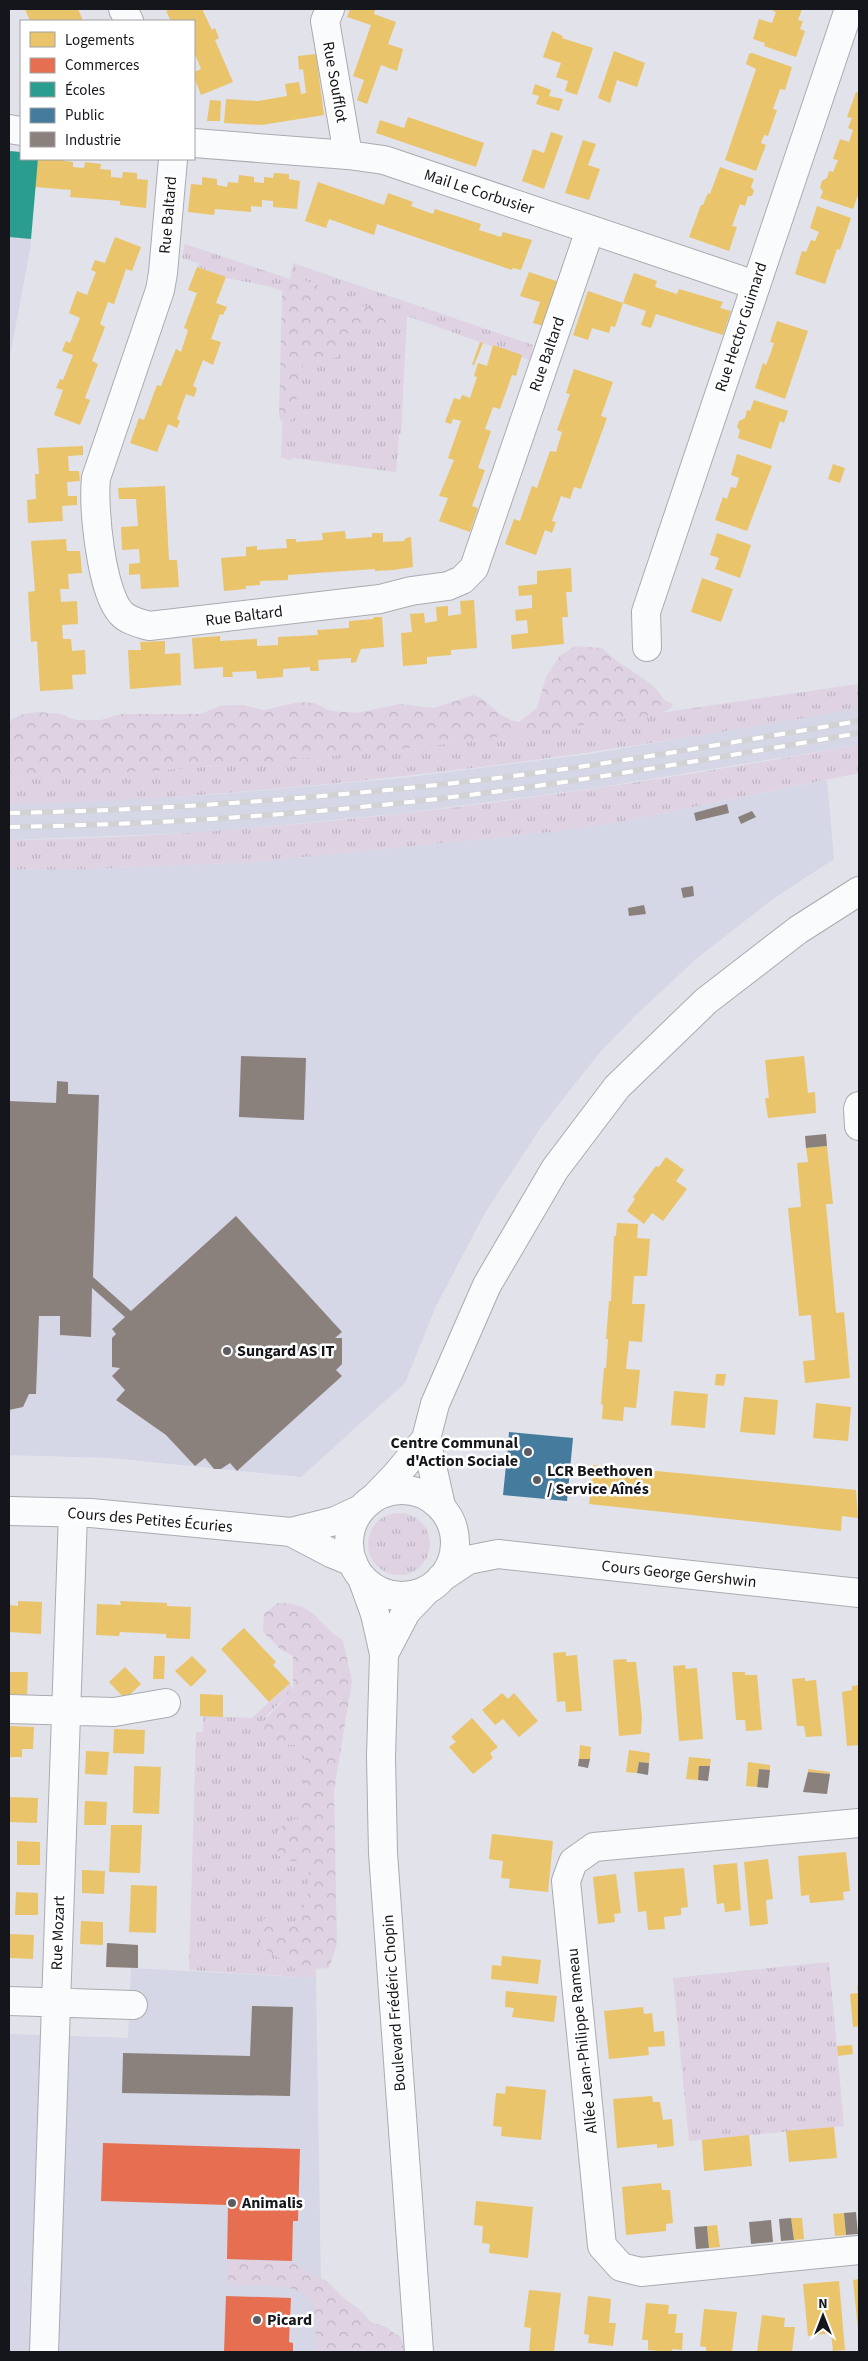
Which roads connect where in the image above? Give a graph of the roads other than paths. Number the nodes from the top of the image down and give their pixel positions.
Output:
1 (330, 9) edge
2 (849, 9) edge
3 (195, 143) edge
4 (348, 155) junction
5 (173, 160) edge
6 (590, 230) junction
7 (755, 285) junction
8 (647, 647) dead end
9 (859, 891) edge
10 (859, 1106) edge
11 (859, 1126) edge
12 (426, 1439) junction
13 (368, 1503) junction
14 (9, 1511) edge
15 (73, 1513) junction
16 (446, 1514) junction
17 (292, 1532) junction
18 (498, 1554) junction
19 (357, 1570) junction
20 (434, 1584) junction
21 (859, 1593) edge
22 (384, 1654) junction
23 (166, 1703) dead end
24 (9, 1709) edge
25 (66, 1711) junction
26 (859, 1823) edge
27 (9, 2001) edge
28 (56, 2002) junction
29 (133, 2005) dead end
30 (859, 2250) edge
31 (44, 2352) edge
32 (418, 2352) edge

1 - 4 street, Rue Soufflot
2 - 7 street, Rue Hector Guimard
3 - 4 street, Mail Le Corbusier
4 - 6 street, Mail Le Corbusier
5 - 6 street, Rue Baltard
6 - 7 street, Mail Le Corbusier
7 - 8 street, Rue Hector Guimard
9 - 12 street
10 - 11 street
12 - 13 street
12 - 16 street
13 - 16 street
13 - 17 street, Cours des Petites Écuries
13 - 19 street
14 - 15 street, Cours des Petites Écuries
15 - 17 street, Cours des Petites Écuries
15 - 25 street, Rue Mozart
16 - 18 street, Cours George Gershwin
16 - 20 street
17 - 19 street, Cours des Petites Écuries
18 - 20 street, Cours George Gershwin
18 - 21 street, Cours George Gershwin
19 - 20 street
19 - 22 street, Boulevard Frédéric Chopin
20 - 22 street, Boulevard Frédéric Chopin
22 - 32 street, Boulevard Frédéric Chopin
23 - 25 street
24 - 25 street
25 - 28 street, Rue Mozart
26 - 30 street, Allée Jean-Philippe Rameau
27 - 28 street
28 - 29 street
28 - 31 street, Rue Mozart

